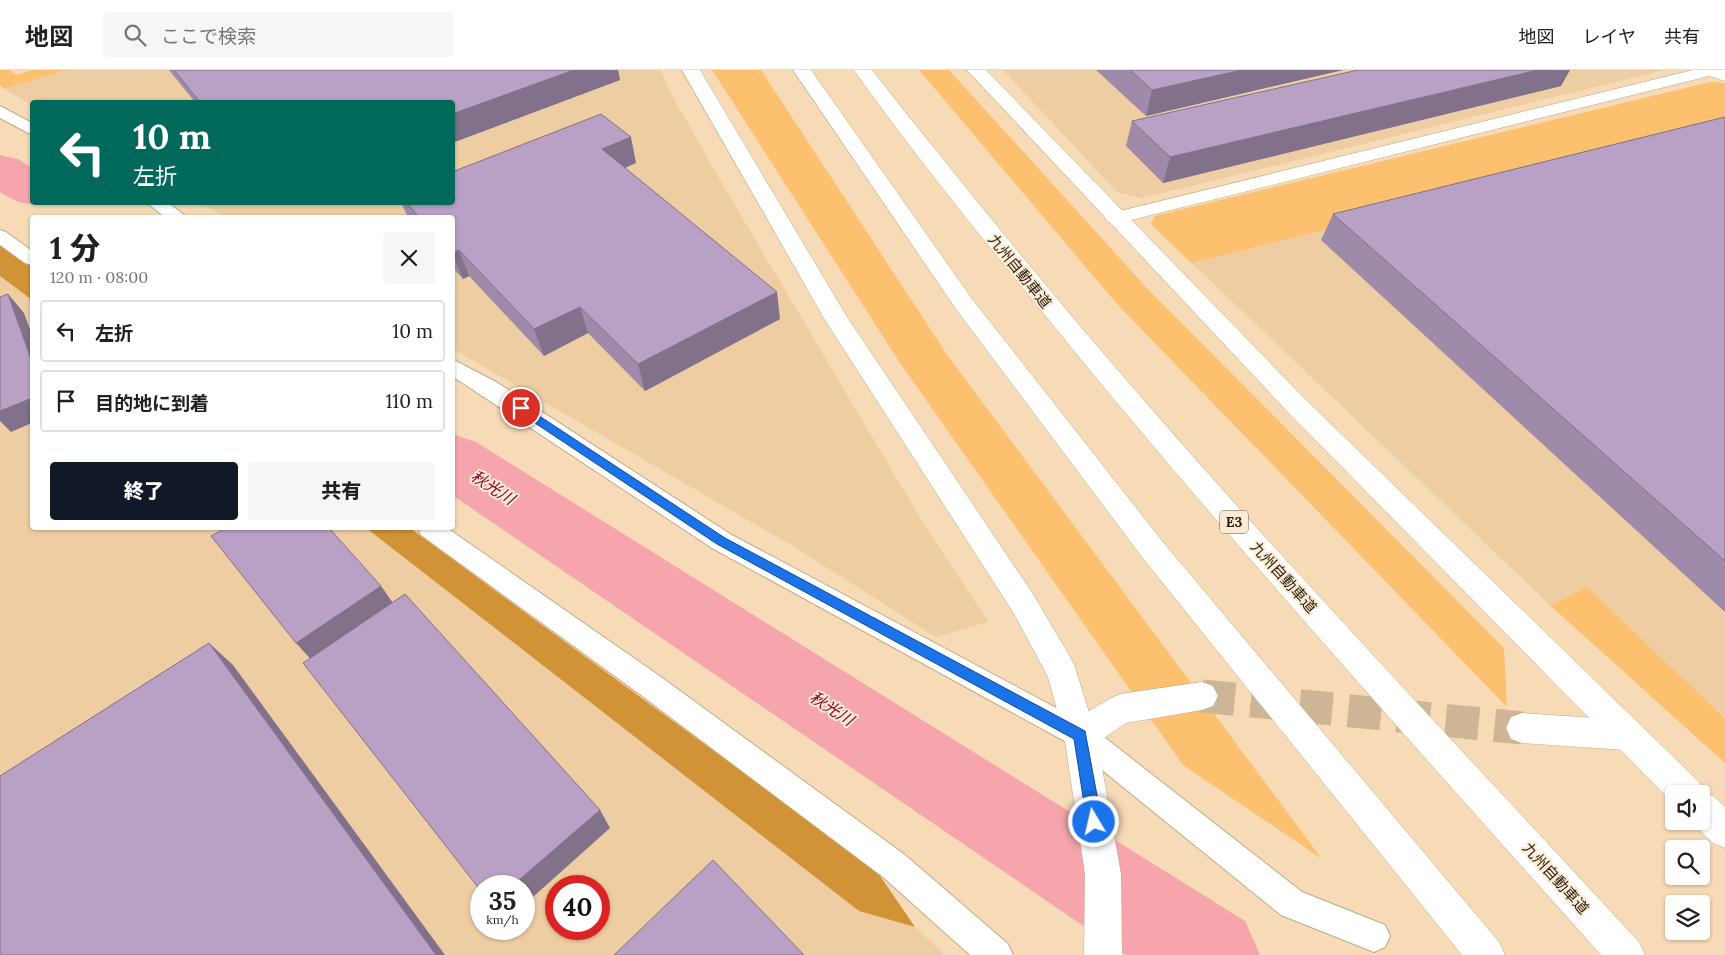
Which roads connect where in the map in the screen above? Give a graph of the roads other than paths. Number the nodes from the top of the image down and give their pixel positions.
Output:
1 (690, 70) edge
2 (802, 70) edge
3 (864, 70) edge
4 (976, 70) edge
5 (1714, 72) edge
6 (0, 110) edge
7 (30, 129) edge
8 (159, 205) edge
9 (175, 215) edge
10 (1115, 218) junction
11 (0, 236) edge
12 (30, 257) edge
13 (455, 368) edge
14 (433, 530) edge
15 (1202, 696) tunnel mouth
16 (1522, 728) tunnel mouth
17 (1080, 735) junction
18 (1626, 735) junction
19 (1677, 785) edge
20 (1710, 817) edge
21 (1725, 831) edge
22 (1374, 936) dead end
23 (997, 955) edge
24 (1103, 955) edge
25 (1486, 955) edge
26 (1626, 955) edge

1 - 17 main road
2 - 25 main road
3 - 26 main road, 九州自動車道 / E3
4 - 10 main road
5 - 10 main road
6 - 7 lane
8 - 9 lane
10 - 18 main road
11 - 12 lane
13 - 17 lane
14 - 23 lane
15 - 17 main road
16 - 18 main road
17 - 22 lane
17 - 24 main road
18 - 19 main road
20 - 21 main road

